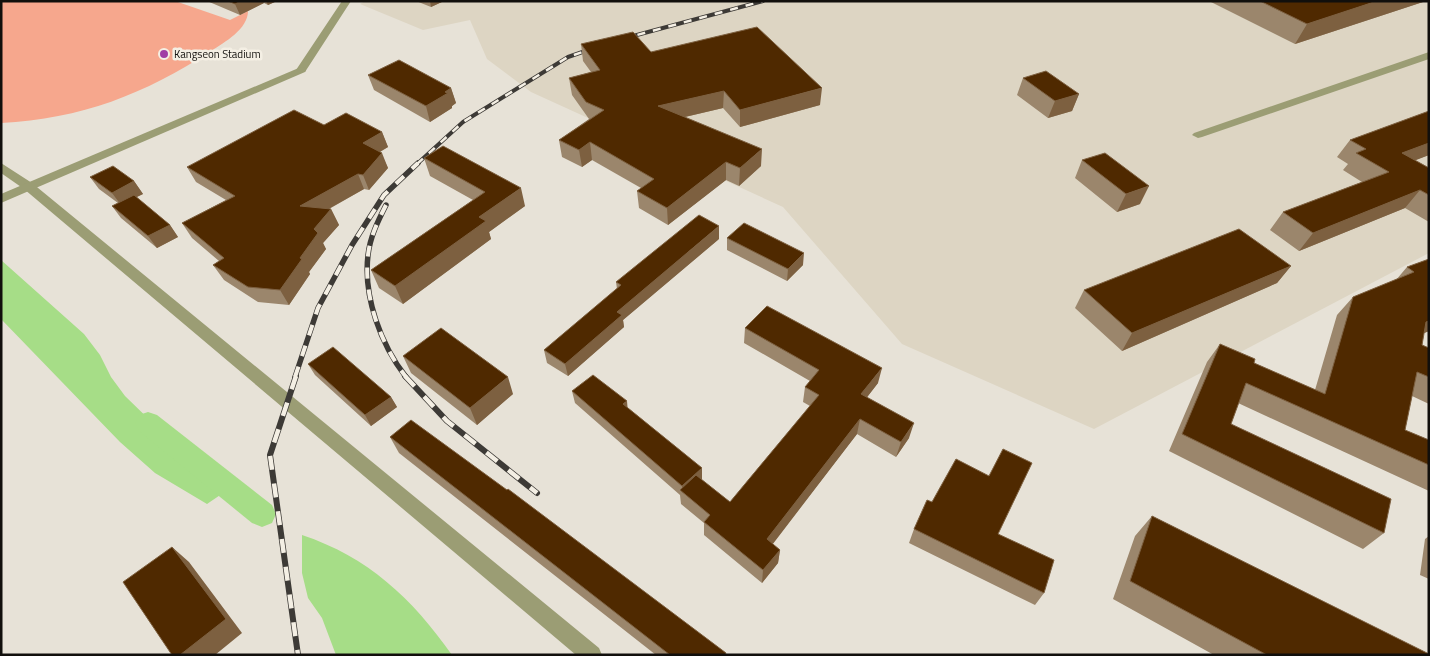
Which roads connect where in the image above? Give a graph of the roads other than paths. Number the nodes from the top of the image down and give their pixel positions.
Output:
1 (347, 1) edge
2 (1429, 55) edge
3 (1198, 134) dead end
4 (1, 167) edge
5 (28, 186) junction
6 (1, 199) edge
7 (592, 655) edge

1 - 5 street
2 - 3 street
4 - 5 street
5 - 6 street
5 - 7 street

